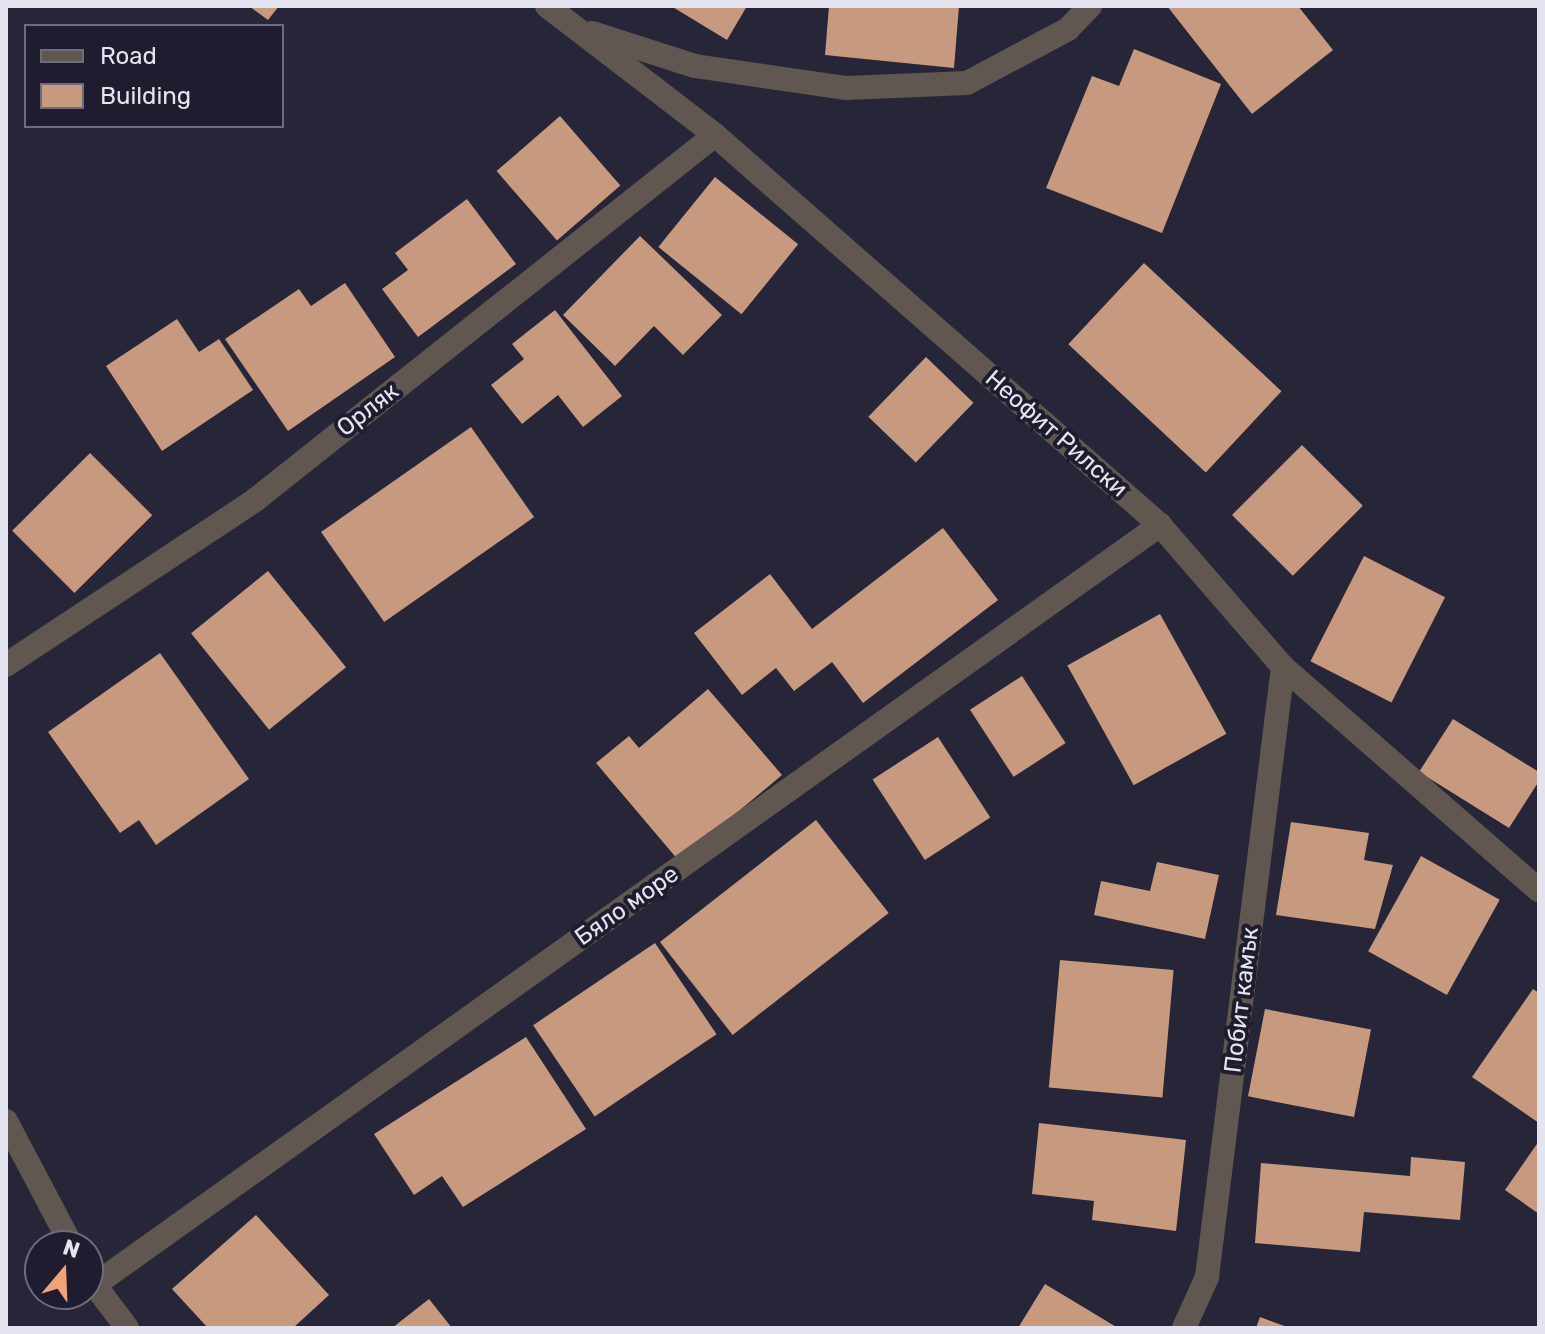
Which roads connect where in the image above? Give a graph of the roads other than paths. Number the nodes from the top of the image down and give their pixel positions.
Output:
1 (547, 6) edge
2 (1090, 6) edge
3 (574, 28) junction
4 (715, 135) junction
5 (1160, 525) junction
6 (6, 665) edge
7 (1283, 667) junction
8 (1539, 890) edge
9 (6, 1121) edge
10 (64, 1230) edge
11 (104, 1272) edge
12 (104, 1298) edge
13 (127, 1328) edge
14 (1184, 1328) edge

1 - 3 street, Неофит Рилски
2 - 3 street
3 - 4 street, Неофит Рилски
4 - 5 street, Неофит Рилски
4 - 6 street, Орляк
5 - 7 street, Неофит Рилски
5 - 11 street, Бяло море
7 - 8 street, Неофит Рилски
7 - 14 street, Побит камък
9 - 10 street
12 - 13 street

